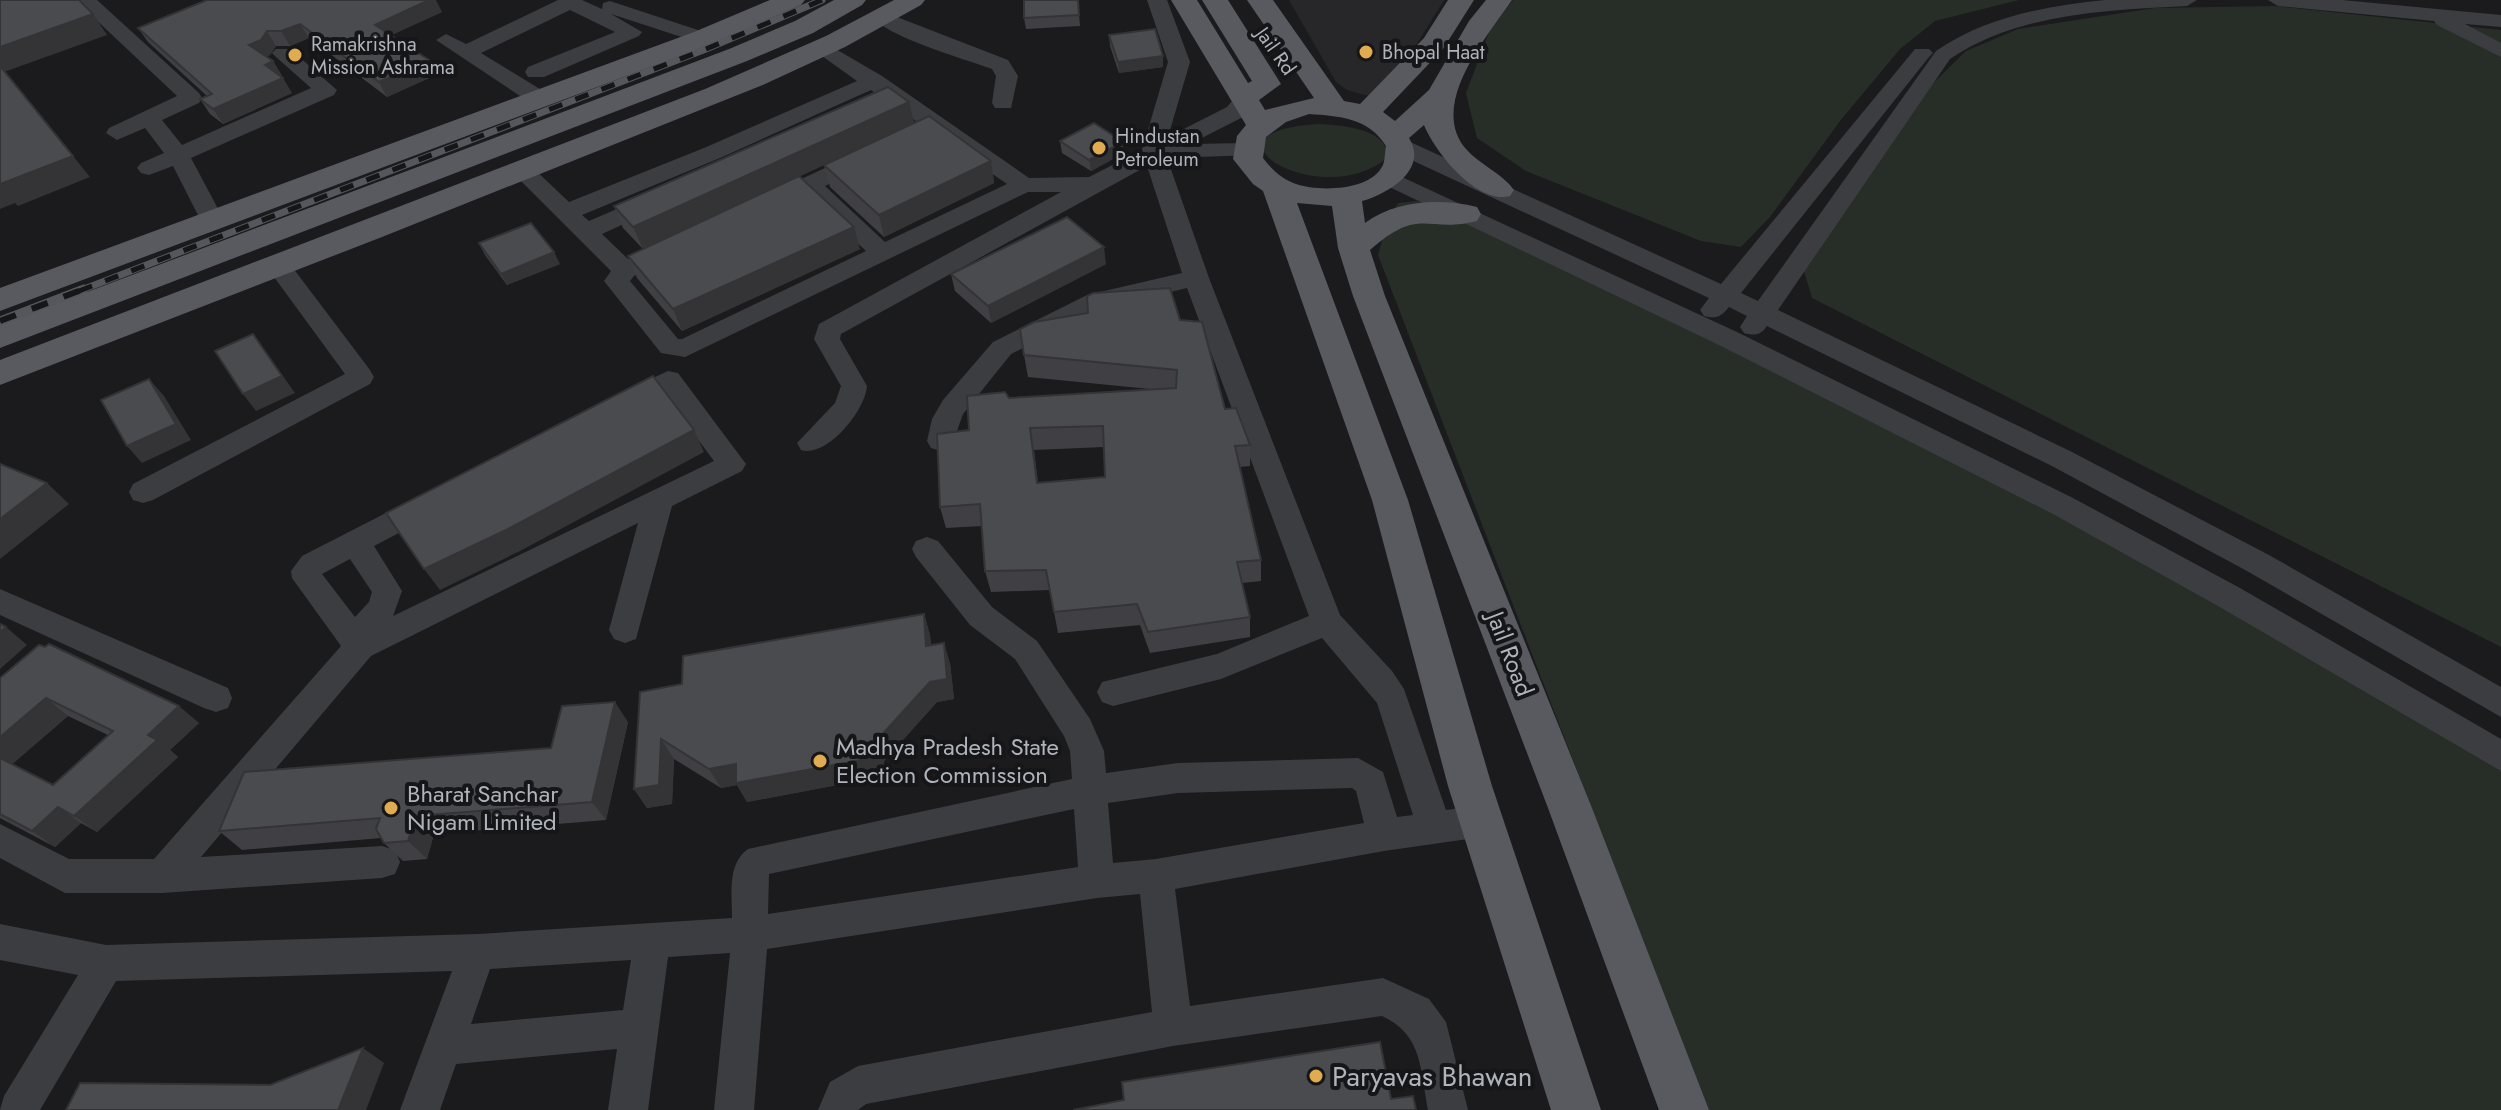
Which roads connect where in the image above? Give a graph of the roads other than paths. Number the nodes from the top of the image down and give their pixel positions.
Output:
1 (85, 0) edge
2 (585, 0) edge
3 (853, 0) edge
4 (912, 0) edge
5 (1157, 0) edge
6 (1184, 0) edge
7 (1215, 0) edge
8 (1240, 0) edge
9 (1260, 0) edge
10 (1461, 0) edge
11 (1499, 0) edge
12 (2091, 0) edge
13 (2187, 0) edge
14 (2278, 0) edge
15 (2382, 0) edge
16 (616, 4) edge
17 (883, 9) edge
18 (2428, 13) junction
19 (2501, 15) edge
20 (2501, 21) edge
21 (813, 25) edge
22 (703, 38) junction
23 (2501, 51) edge
24 (283, 53) dead end
25 (1219, 58) junction
26 (1179, 62) junction
27 (874, 81) junction
28 (538, 86) junction
29 (1263, 90) junction
30 (1440, 95) junction
31 (895, 96) junction
32 (1328, 98) junction
33 (1003, 103) dead end
34 (1365, 115) junction
35 (149, 119) junction
36 (936, 125) junction
37 (758, 132) junction
38 (117, 133) dead end
39 (1253, 137) junction
40 (908, 138) edge
41 (1398, 141) junction
42 (776, 148) junction
43 (880, 151) edge
44 (179, 156) junction
45 (1142, 157) junction
46 (720, 161) junction
47 (149, 168) dead end
48 (523, 171) junction
49 (1389, 178) junction
50 (1099, 180) junction
51 (809, 184) junction
52 (1024, 185) junction
53 (1276, 186) junction
54 (1499, 190) junction
55 (1346, 196) junction
56 (752, 211) edge
57 (567, 212) junction
58 (1466, 214) junction
59 (213, 222) junction
60 (588, 231) junction
61 (695, 237) edge
62 (1354, 248) junction
63 (882, 253) junction
64 (278, 266) junction
65 (625, 270) junction
66 (1196, 278) junction
67 (1727, 296) junction
68 (0, 300) edge
69 (1765, 314) junction
70 (1700, 323) junction
71 (0, 337) edge
72 (1739, 342) junction
73 (0, 355) edge
74 (0, 373) edge
75 (597, 417) edge
76 (941, 441) edge
77 (811, 443) dead end
78 (455, 491) edge
79 (143, 492) dead end
80 (659, 500) junction
81 (355, 542) junction
82 (927, 549) dead end
83 (0, 601) edge
84 (1327, 622) junction
85 (625, 630) dead end
86 (356, 643) junction
87 (1113, 692) dead end
88 (216, 698) dead end
89 (2501, 703) edge
90 (2501, 756) edge
91 (1090, 790) junction
92 (1482, 821) junction
93 (1434, 827) junction
94 (1384, 835) junction
95 (0, 840) edge
96 (382, 862) edge
97 (162, 876) junction
98 (1156, 876) junction
99 (1097, 881) junction
100 (750, 934) junction
101 (652, 940) junction
102 (0, 942) edge
103 (478, 952) junction
104 (106, 963) junction
105 (1173, 1027) junction
106 (639, 1028) junction
107 (443, 1046) junction
108 (18, 1110) edge
109 (420, 1110) edge
110 (628, 1110) edge
111 (734, 1110) edge
112 (838, 1110) edge
113 (1448, 1110) edge
114 (1576, 1110) edge
115 (1684, 1110) edge

1 - 35 street
2 - 16 street
3 - 21 main road
4 - 17 main road
5 - 26 street
6 - 25 main road
7 - 29 main road, Jail Rd
8 - 29 main road, Jail Rd
9 - 32 main road
10 - 34 main road
11 - 30 main road
12 - 67 street
13 - 69 street
14 - 18 street
15 - 19 street
16 - 22 street
17 - 21 main road
17 - 33 street
18 - 20 street
18 - 23 street
21 - 22 main road
21 - 27 street
21 - 48 main road
21 - 71 main road
21 - 73 main road
22 - 28 main road
24 - 44 street
25 - 26 street
25 - 29 main road
26 - 45 street
27 - 31 street
27 - 37 street
28 - 28 street
28 - 59 main road
29 - 32 main road, Jail Rd
29 - 39 main road
29 - 45 street
30 - 41 main road
30 - 54 main road
31 - 36 street
31 - 42 street
32 - 34 main road
32 - 39 main road
34 - 41 main road
35 - 38 street
35 - 44 street
36 - 40 street
36 - 52 street
37 - 42 street
37 - 46 street
39 - 45 street
39 - 53 main road
41 - 49 main road
41 - 54 street
42 - 46 street
43 - 51 street
44 - 47 street
44 - 59 street
45 - 50 street
45 - 66 street
46 - 57 street
46 - 60 street
48 - 57 street
48 - 64 main road
49 - 55 main road
49 - 58 street
50 - 52 street
50 - 77 street
51 - 56 street
51 - 63 street
52 - 63 street
53 - 55 main road
53 - 92 main road
54 - 67 street
55 - 62 main road, Jail Road
57 - 60 street
58 - 62 main road
58 - 70 street
59 - 68 main road
60 - 65 street
61 - 65 street
62 - 115 main road, Jail Road
63 - 65 street
64 - 74 main road
64 - 79 street
66 - 76 street
66 - 84 street
67 - 69 street
67 - 70 street
69 - 72 street
69 - 89 street
70 - 72 street
72 - 90 street
75 - 80 street
78 - 81 street
80 - 85 street
80 - 86 street
81 - 86 street
81 - 86 street
82 - 91 street
83 - 88 street
84 - 87 street
84 - 93 street
86 - 97 street
91 - 94 street
91 - 99 street
91 - 100 street
92 - 93 street
92 - 114 main road
93 - 94 street
94 - 98 street
95 - 97 street
96 - 97 street
98 - 99 street
98 - 105 street
99 - 100 street
100 - 101 street
100 - 111 street
101 - 103 street
101 - 106 street
102 - 104 street
103 - 104 street
103 - 107 street
104 - 108 street
105 - 112 street
105 - 113 street
106 - 107 street
106 - 110 street
107 - 109 street

